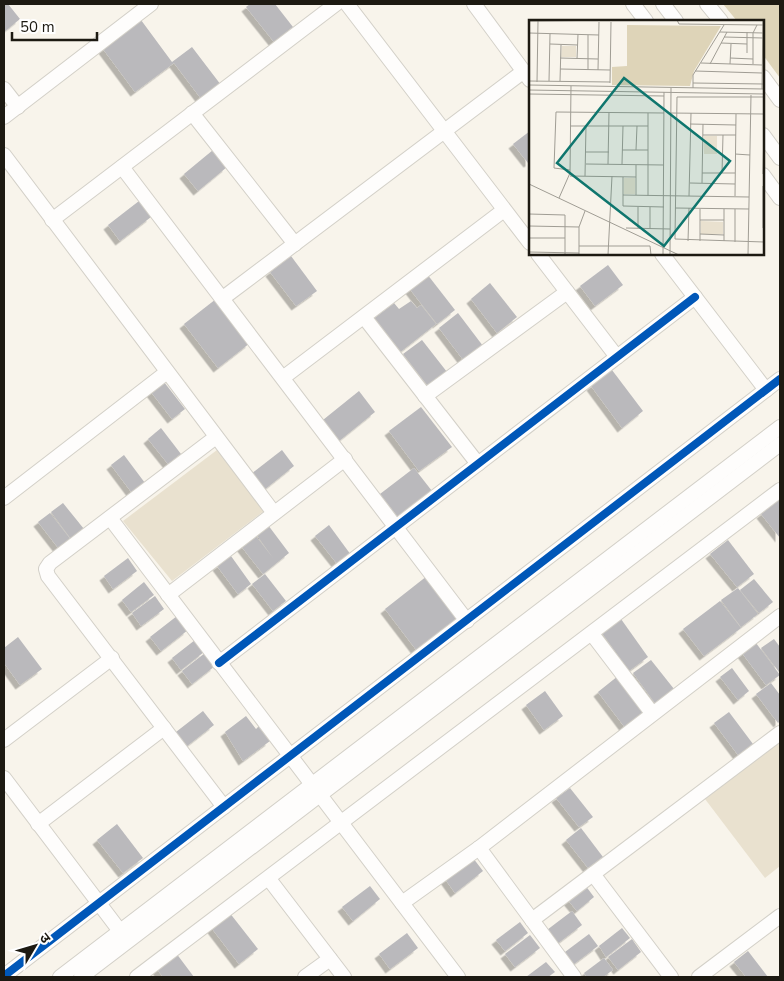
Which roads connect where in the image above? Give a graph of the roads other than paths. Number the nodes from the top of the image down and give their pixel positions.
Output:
1 (151, 4) edge
2 (336, 4) edge
3 (346, 4) edge
4 (474, 4) edge
5 (633, 4) edge
6 (663, 4) edge
7 (707, 4) edge
8 (645, 20) edge
9 (675, 20) edge
10 (719, 20) edge
11 (527, 76) edge
12 (764, 78) edge
13 (4, 88) edge
14 (780, 100) edge
15 (18, 107) junction
16 (192, 113) junction
17 (4, 117) edge
18 (444, 131) junction
19 (764, 136) edge
20 (4, 155) edge
21 (780, 158) edge
22 (122, 167) junction
23 (764, 176) edge
24 (780, 198) edge
25 (504, 210) junction
26 (52, 220) junction
27 (529, 242) edge
28 (295, 244) junction
29 (539, 255) edge
30 (663, 255) edge
31 (567, 292) junction
32 (695, 297) junction
33 (223, 298) junction
34 (364, 317) junction
35 (617, 357) junction
36 (167, 372) junction
37 (284, 378) junction
38 (780, 379) edge
39 (766, 390) junction
40 (426, 396) junction
41 (780, 427) edge
42 (216, 437) junction
43 (780, 444) edge
44 (345, 459) junction
45 (478, 464) junction
46 (780, 490) edge
47 (4, 498) edge
48 (274, 513) junction
49 (110, 518) junction
50 (395, 527) junction
51 (168, 595) junction
52 (780, 616) edge
53 (467, 621) junction
54 (592, 634) junction
55 (112, 658) junction
56 (218, 664) junction
57 (652, 713) junction
58 (164, 728) junction
59 (780, 733) edge
60 (4, 740) edge
61 (290, 758) junction
62 (4, 778) edge
63 (314, 791) junction
64 (224, 807) junction
65 (38, 824) junction
66 (341, 824) junction
67 (478, 848) junction
68 (593, 874) junction
69 (268, 879) junction
70 (98, 903) junction
71 (402, 903) junction
72 (780, 916) edge
73 (532, 920) junction
74 (124, 936) junction
75 (330, 959) junction
76 (4, 976) edge
77 (60, 977) edge
78 (81, 977) edge
79 (137, 977) edge
80 (305, 977) edge
81 (344, 977) edge
82 (458, 977) edge
83 (574, 977) edge
84 (671, 977) edge
85 (699, 977) edge

1 - 15 street
2 - 16 street
3 - 18 street
4 - 11 street
5 - 8 street
6 - 9 street
7 - 10 street
11 - 18 street
12 - 14 street
13 - 15 street
15 - 17 street
16 - 22 street
16 - 28 street
18 - 25 street
18 - 28 street
19 - 21 street
20 - 26 street
22 - 26 street
22 - 33 street
23 - 24 street
25 - 27 street
25 - 34 street
26 - 36 street
28 - 33 street
29 - 31 street
30 - 32 street
31 - 35 street
31 - 40 street
32 - 35 street
32 - 39 street
33 - 37 street
34 - 37 street
34 - 40 street
35 - 45 street
36 - 42 street
36 - 47 street
37 - 44 street
38 - 39 street
39 - 53 street
40 - 45 street
41 - 63 street
42 - 48 street
42 - 49 street
43 - 63 street
44 - 48 street
44 - 50 street
45 - 50 street
46 - 54 street
48 - 51 street
49 - 51 street
49 - 55 street
50 - 53 street
50 - 56 street
51 - 56 street
52 - 57 street
53 - 61 street
54 - 57 street
54 - 66 street
55 - 58 street
55 - 60 street
56 - 61 street
57 - 67 street
58 - 64 street
58 - 65 street
59 - 68 street
61 - 63 street
61 - 64 street
62 - 65 street
63 - 66 street
63 - 74 street
64 - 70 street
65 - 70 street
66 - 69 street
66 - 71 street
67 - 71 street
67 - 73 street
68 - 73 street
68 - 84 street
69 - 75 street
69 - 79 street
70 - 74 street
70 - 76 street
71 - 82 street
72 - 85 street
73 - 83 street
74 - 77 street
74 - 78 street
75 - 80 street
75 - 81 street

